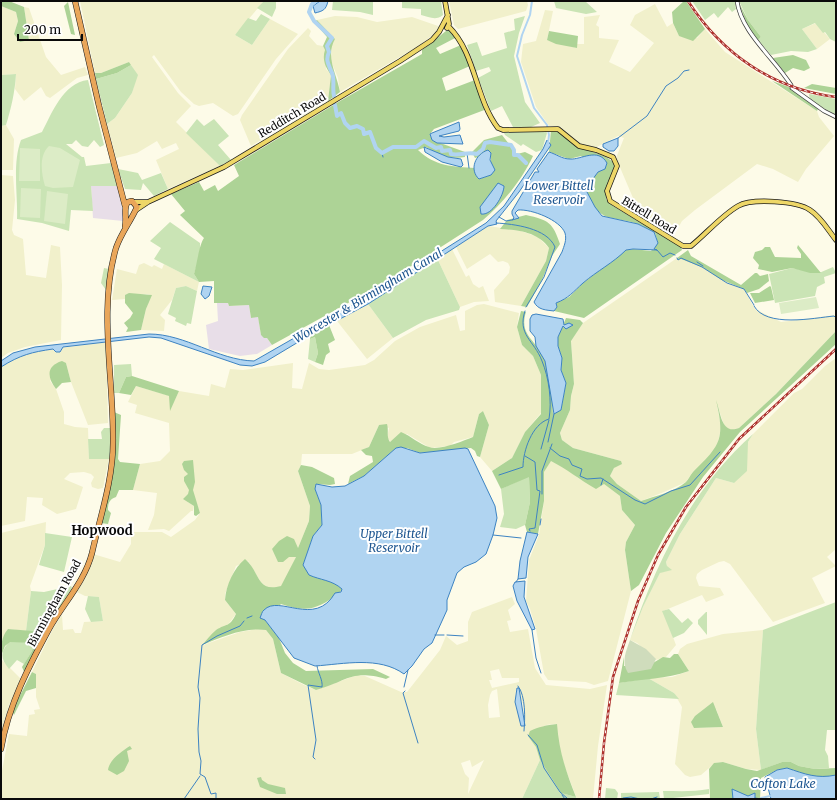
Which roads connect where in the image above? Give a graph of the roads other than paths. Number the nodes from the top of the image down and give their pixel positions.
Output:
1 (75, 1) edge
2 (445, 1) edge
3 (737, 1) edge
4 (446, 25) junction
5 (836, 117) edge
6 (120, 188) junction
7 (133, 202) junction
8 (148, 202) junction
9 (126, 208) junction
10 (135, 210) junction
11 (125, 226) junction
12 (836, 240) edge
13 (109, 343) joint
14 (1, 748) edge

1 - 6 highway, Redditch Road
2 - 4 main road
3 - 5 street
4 - 8 main road, Redditch Road
4 - 12 main road, Bittell Road
6 - 7 highway
6 - 9 highway, Redditch Road
7 - 8 main road, Redditch Road
7 - 9 highway
7 - 10 highway
8 - 10 main road, Redditch Road
9 - 10 highway
9 - 11 highway, Redditch Road
10 - 11 highway, Redditch Road
11 - 13 highway, Redditch Road
13 - 14 highway, Birmingham Road

